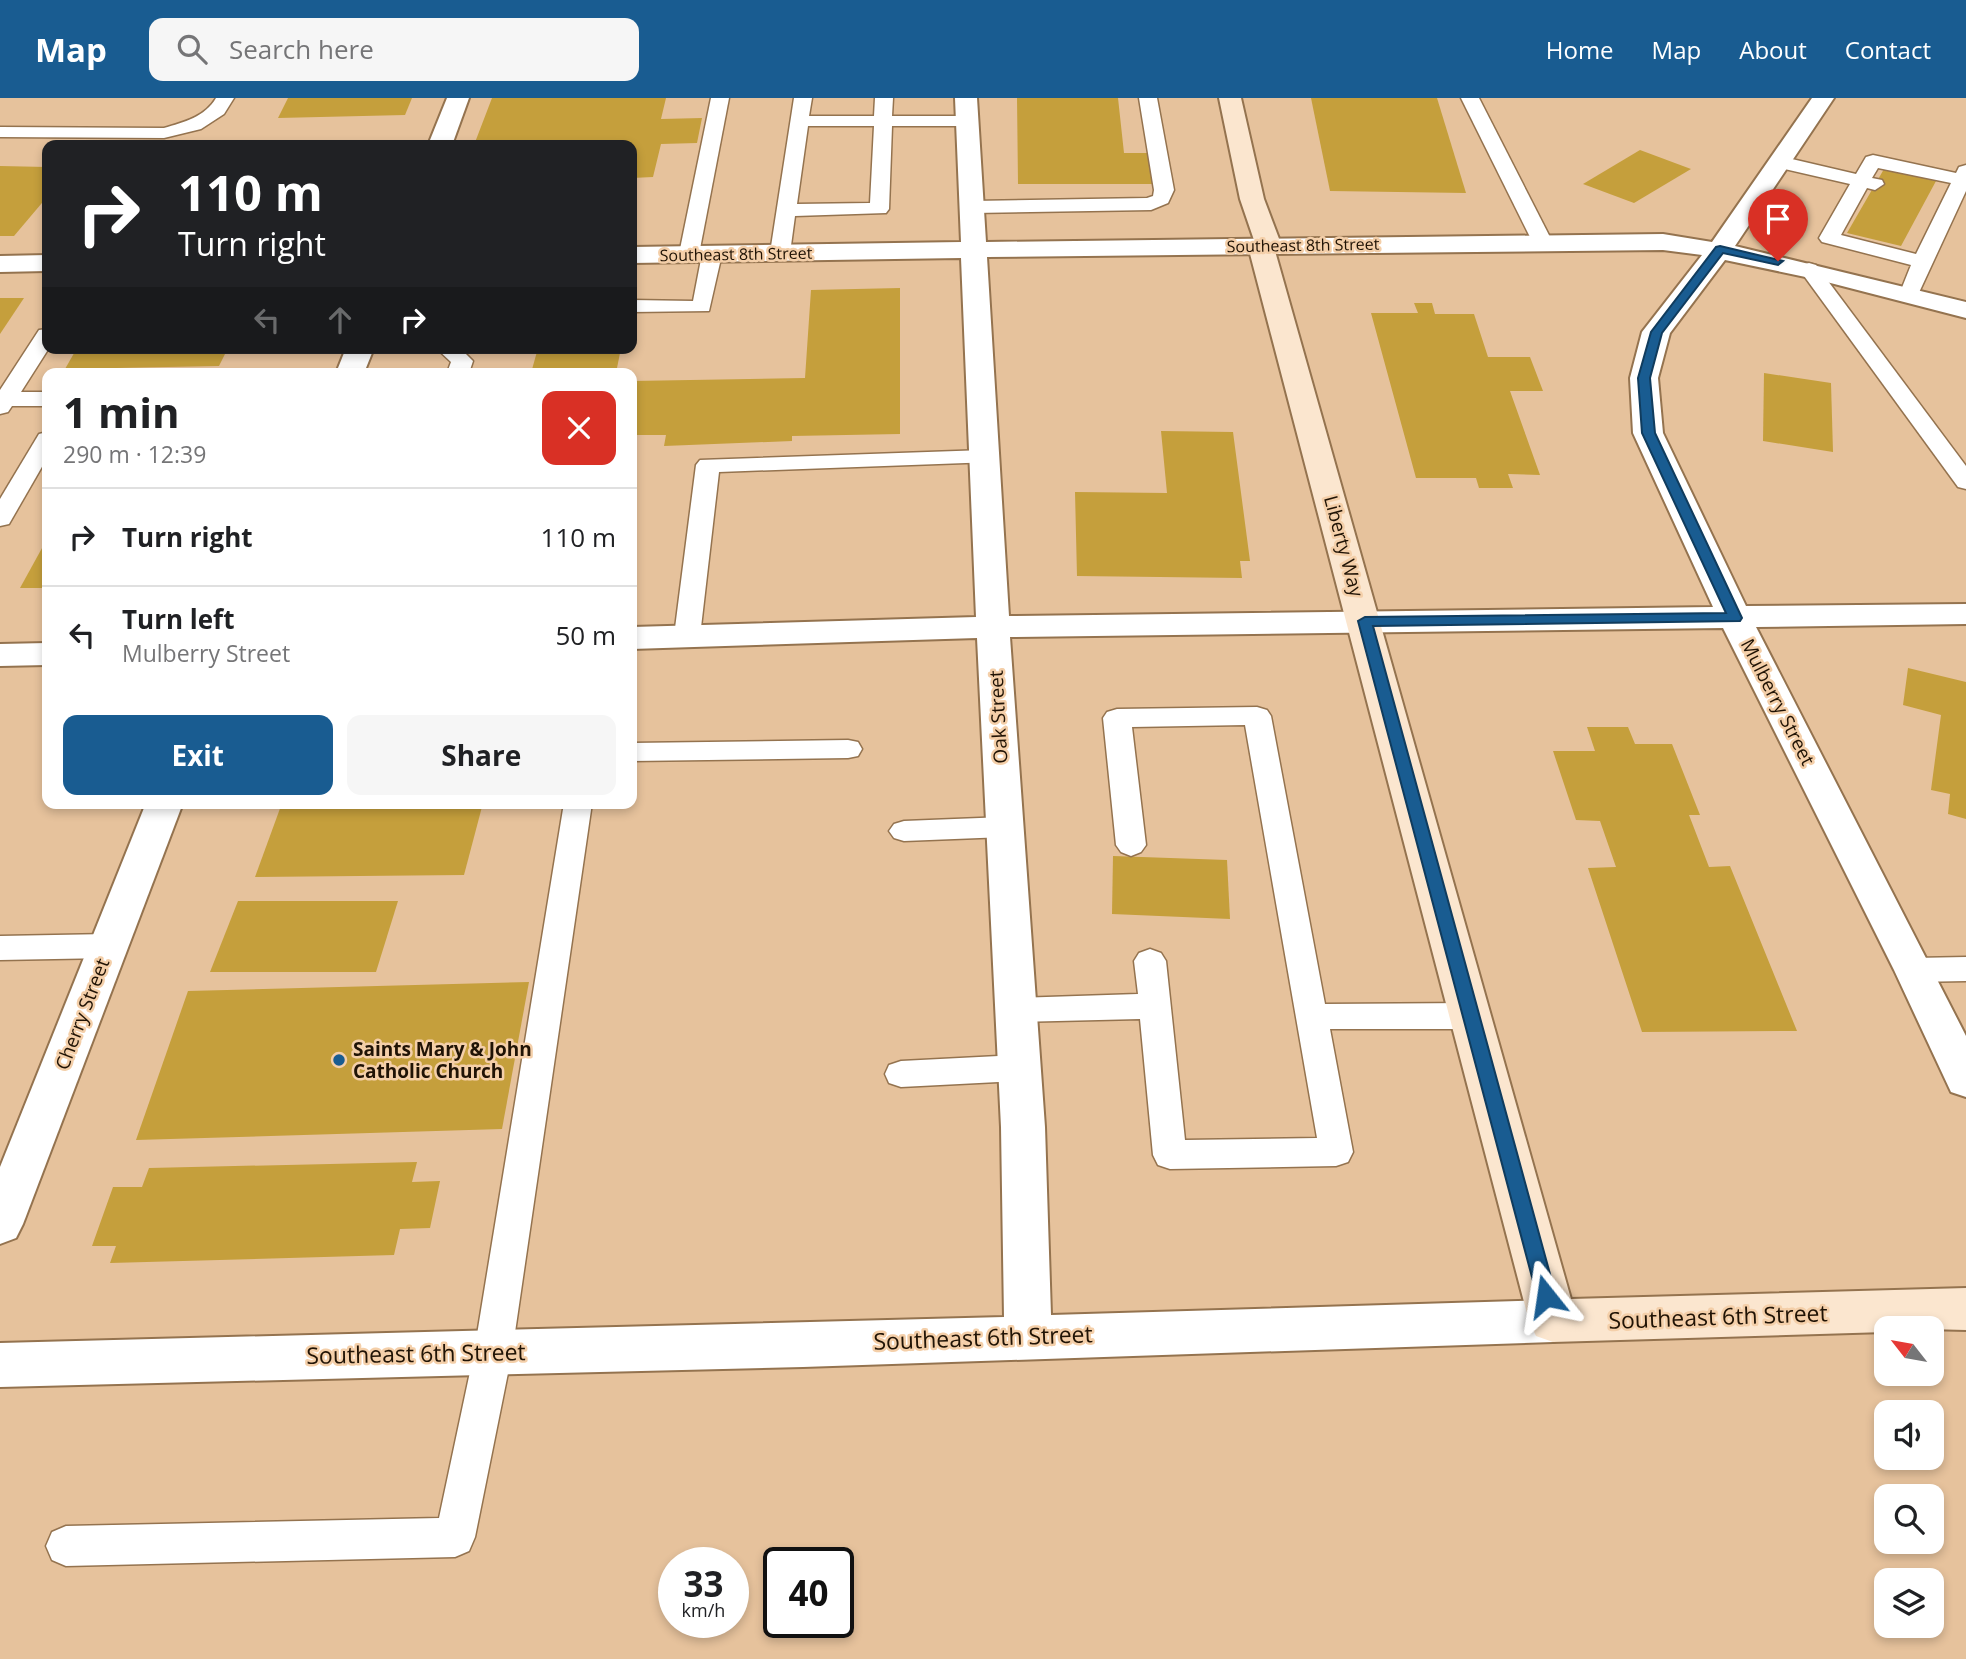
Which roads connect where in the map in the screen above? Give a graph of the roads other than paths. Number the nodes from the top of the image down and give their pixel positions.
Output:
1 (225, 98) edge
2 (458, 98) edge
3 (720, 98) edge
4 (803, 98) edge
5 (884, 98) edge
6 (1148, 98) edge
7 (1230, 98) edge
8 (1470, 98) edge
9 (1823, 98) edge
10 (967, 109) edge
11 (799, 121) junction
12 (883, 121) junction
13 (0, 132) edge
14 (442, 140) edge
15 (1779, 162) junction
16 (1964, 176) edge
17 (1859, 199) junction
18 (1923, 205) dead end
19 (973, 207) junction
20 (788, 210) junction
21 (1943, 220) junction
22 (1909, 232) dead end
23 (1543, 243) junction
24 (1268, 244) junction
25 (1720, 249) junction
26 (976, 251) junction
27 (780, 253) junction
28 (700, 254) junction
29 (637, 255) edge
30 (1922, 262) junction
31 (42, 263) edge
32 (0, 264) edge
33 (1809, 269) junction
34 (1909, 295) junction
35 (637, 306) edge
36 (1966, 310) edge
37 (42, 343) edge
38 (453, 354) edge
39 (459, 368) edge
40 (42, 399) edge
41 (3, 403) edge
42 (42, 448) edge
43 (985, 457) junction
44 (1966, 482) edge
45 (0, 519) edge
46 (1966, 614) edge
47 (1735, 618) junction
48 (1365, 621) junction
49 (993, 627) junction
50 (687, 636) junction
51 (637, 638) edge
52 (42, 654) edge
53 (0, 655) edge
54 (848, 749) dead end
55 (637, 752) edge
56 (163, 809) edge
57 (577, 809) edge
58 (1005, 827) junction
59 (904, 831) dead end
60 (1130, 845) dead end
61 (109, 946) junction
62 (0, 948) edge
63 (1150, 961) dead end
64 (1914, 970) junction
65 (1966, 970) edge
66 (1154, 1006) junction
67 (1016, 1010) junction
68 (1471, 1016) junction
69 (1311, 1017) junction
70 (1019, 1068) junction
71 (901, 1073) dead end
72 (1966, 1080) edge
73 (0, 1224) edge
74 (1966, 1309) edge
75 (1553, 1321) junction
76 (1028, 1336) junction
77 (493, 1353) junction
78 (0, 1365) edge
79 (66, 1546) dead end

1 - 13 lane
2 - 14 street
3 - 28 lane
4 - 11 lane
5 - 12 lane
6 - 19 lane
7 - 24 street, Liberty Way
8 - 23 lane
9 - 15 street, Mulberry Street
10 - 12 lane
10 - 19 street, Oak Street
11 - 12 lane
11 - 20 lane
12 - 20 lane
15 - 17 lane
15 - 25 street, Mulberry Street
16 - 17 lane
16 - 21 lane
17 - 30 lane
18 - 21 lane
19 - 26 street, Oak Street
20 - 27 lane
21 - 22 lane
21 - 30 lane
23 - 24 street, Southeast 8th Street
23 - 25 street, Southeast 8th Street
24 - 26 street, Southeast 8th Street
24 - 48 street, Liberty Way
25 - 33 street, Southeast 8th Street
25 - 47 street, Mulberry Street
26 - 27 street, Southeast 8th Street
26 - 43 street, Oak Street
27 - 28 street, Southeast 8th Street
28 - 29 street, Southeast 8th Street
28 - 35 lane
30 - 34 lane
31 - 32 street
33 - 34 street, Southeast 8th Street
33 - 44 lane
34 - 36 street, Southeast 8th Street
37 - 41 lane
38 - 39 lane
40 - 41 lane
42 - 45 lane
43 - 49 street, Oak Street
43 - 50 lane
46 - 47 street
47 - 48 street
47 - 64 street, Mulberry Street
48 - 49 street
48 - 68 street, Liberty Way
49 - 50 street
49 - 58 street, Oak Street
50 - 51 street
52 - 53 street
54 - 55 lane
56 - 61 street, Cherry Street
57 - 77 lane
58 - 59 lane
58 - 67 street, Oak Street
60 - 69 lane
61 - 62 lane
61 - 73 street, Cherry Street
63 - 66 lane
64 - 65 lane
64 - 72 street, Mulberry Street
66 - 67 lane
66 - 69 lane
67 - 70 street, Oak Street
68 - 69 lane
68 - 75 street, Liberty Way
70 - 71 lane
70 - 76 street, Oak Street
74 - 75 street, Southeast 6th Street
75 - 76 street, Southeast 6th Street
76 - 77 street, Southeast 6th Street
77 - 78 street, Southeast 6th Street
77 - 79 lane

